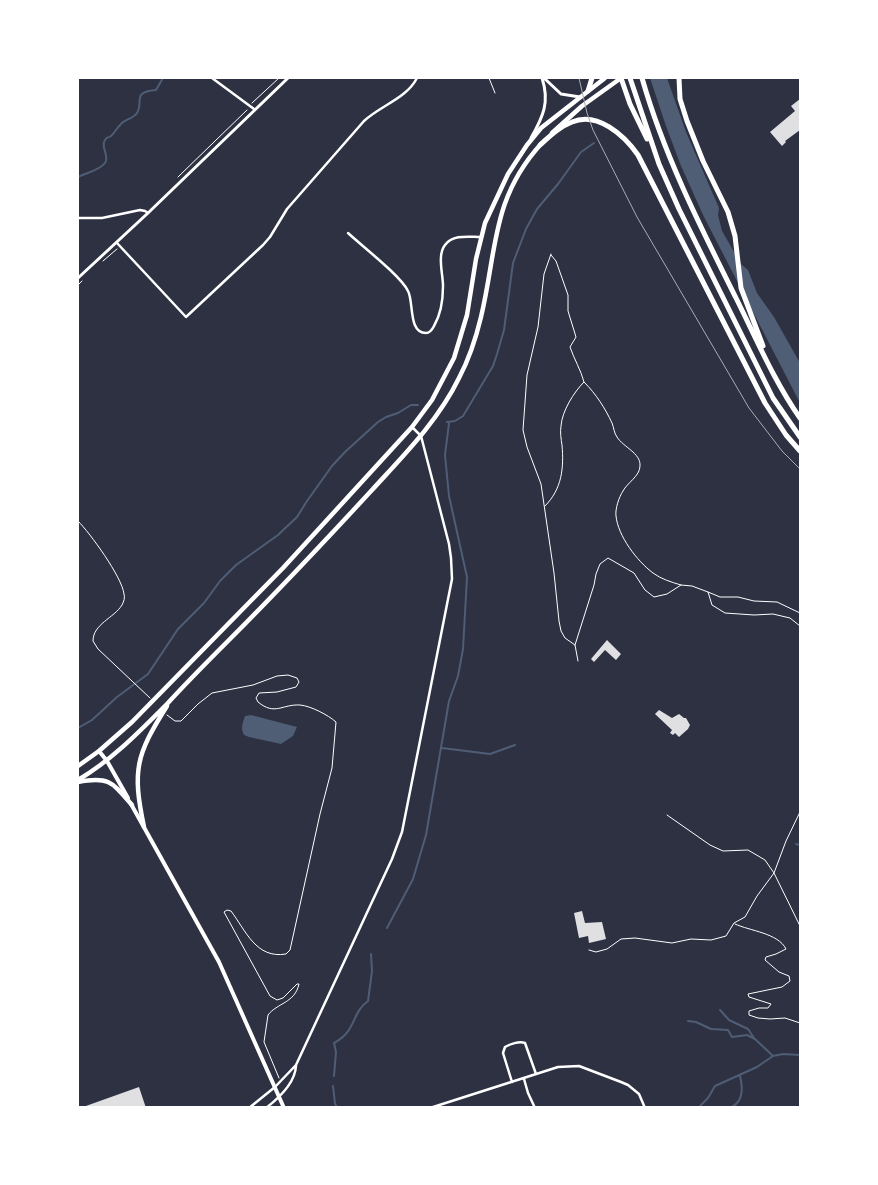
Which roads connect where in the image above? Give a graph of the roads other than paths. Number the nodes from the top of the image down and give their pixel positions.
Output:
1 (212, 78) edge
2 (288, 78) edge
3 (417, 78) edge
4 (489, 78) edge
5 (543, 78) edge
6 (592, 78) edge
7 (605, 78) edge
8 (621, 78) edge
9 (630, 78) edge
10 (642, 78) edge
11 (679, 78) edge
12 (588, 91) junction
13 (495, 93) dead end
14 (580, 97) junction
15 (254, 109) junction
16 (527, 145) junction
17 (540, 145) junction
18 (659, 164) junction
19 (148, 213) junction
20 (78, 218) edge
21 (348, 233) dead end
22 (481, 237) junction
23 (117, 242) junction
24 (78, 278) edge
25 (775, 377) junction
26 (800, 418) edge
27 (412, 427) junction
28 (421, 436) junction
29 (800, 438) edge
30 (800, 452) edge
31 (173, 697) junction
32 (99, 751) junction
33 (107, 761) junction
34 (78, 766) edge
35 (78, 781) edge
36 (132, 805) junction
37 (144, 827) junction
38 (296, 1065) junction
39 (536, 1074) junction
40 (524, 1078) junction
41 (512, 1082) junction
42 (275, 1087) junction
43 (279, 1096) junction
44 (249, 1108) edge
45 (266, 1108) edge
46 (284, 1108) edge
47 (430, 1108) edge
48 (535, 1108) edge
49 (645, 1108) edge

1 - 15 street
2 - 15 street
3 - 23 street
4 - 13 lane
5 - 14 street
5 - 16 street
6 - 12 highway
7 - 12 main road
8 - 17 main road
8 - 18 highway
9 - 18 highway
10 - 25 highway
11 - 25 highway
12 - 14 main road
14 - 16 main road
15 - 19 street
16 - 22 main road
17 - 28 main road
17 - 30 highway
18 - 29 highway
19 - 20 street
19 - 23 street
21 - 22 street
22 - 27 main road
23 - 24 street
25 - 26 highway
27 - 28 street
27 - 32 main road
28 - 31 main road
28 - 38 street
31 - 33 main road
31 - 37 main road
32 - 33 main road
32 - 34 main road
33 - 35 main road
33 - 36 main road
35 - 36 main road
36 - 37 main road
37 - 42 main road
38 - 42 street
38 - 43 street
39 - 40 street
39 - 41 street
39 - 49 street
40 - 41 street
40 - 48 street
41 - 47 street
42 - 43 main road
42 - 44 street
43 - 45 street
43 - 46 main road

